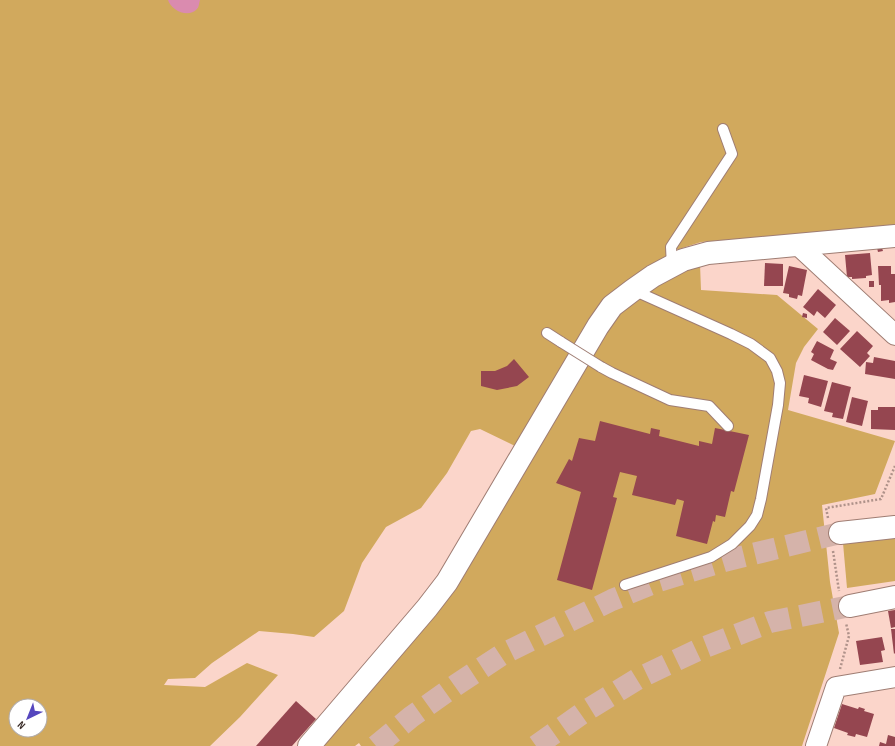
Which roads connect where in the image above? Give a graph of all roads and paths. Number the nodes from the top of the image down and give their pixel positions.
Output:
1 (723, 129) dead end
2 (895, 236) edge
3 (798, 245) junction
4 (672, 266) junction
5 (633, 290) junction
6 (547, 333) dead end
7 (895, 335) edge
8 (728, 426) dead end
9 (895, 526) edge
10 (840, 532) tunnel mouth
11 (625, 585) dead end
12 (895, 597) edge
13 (850, 606) tunnel mouth
14 (849, 636) dead end
15 (895, 677) edge
16 (836, 687) junction
17 (309, 746) edge
18 (816, 746) edge

1 - 4 lane
2 - 3 street
3 - 4 street
3 - 7 street
4 - 5 street
5 - 11 lane
5 - 17 street
6 - 8 lane, bridge
9 - 10 street
12 - 13 street
14 - 16 path
15 - 16 street
16 - 18 street

